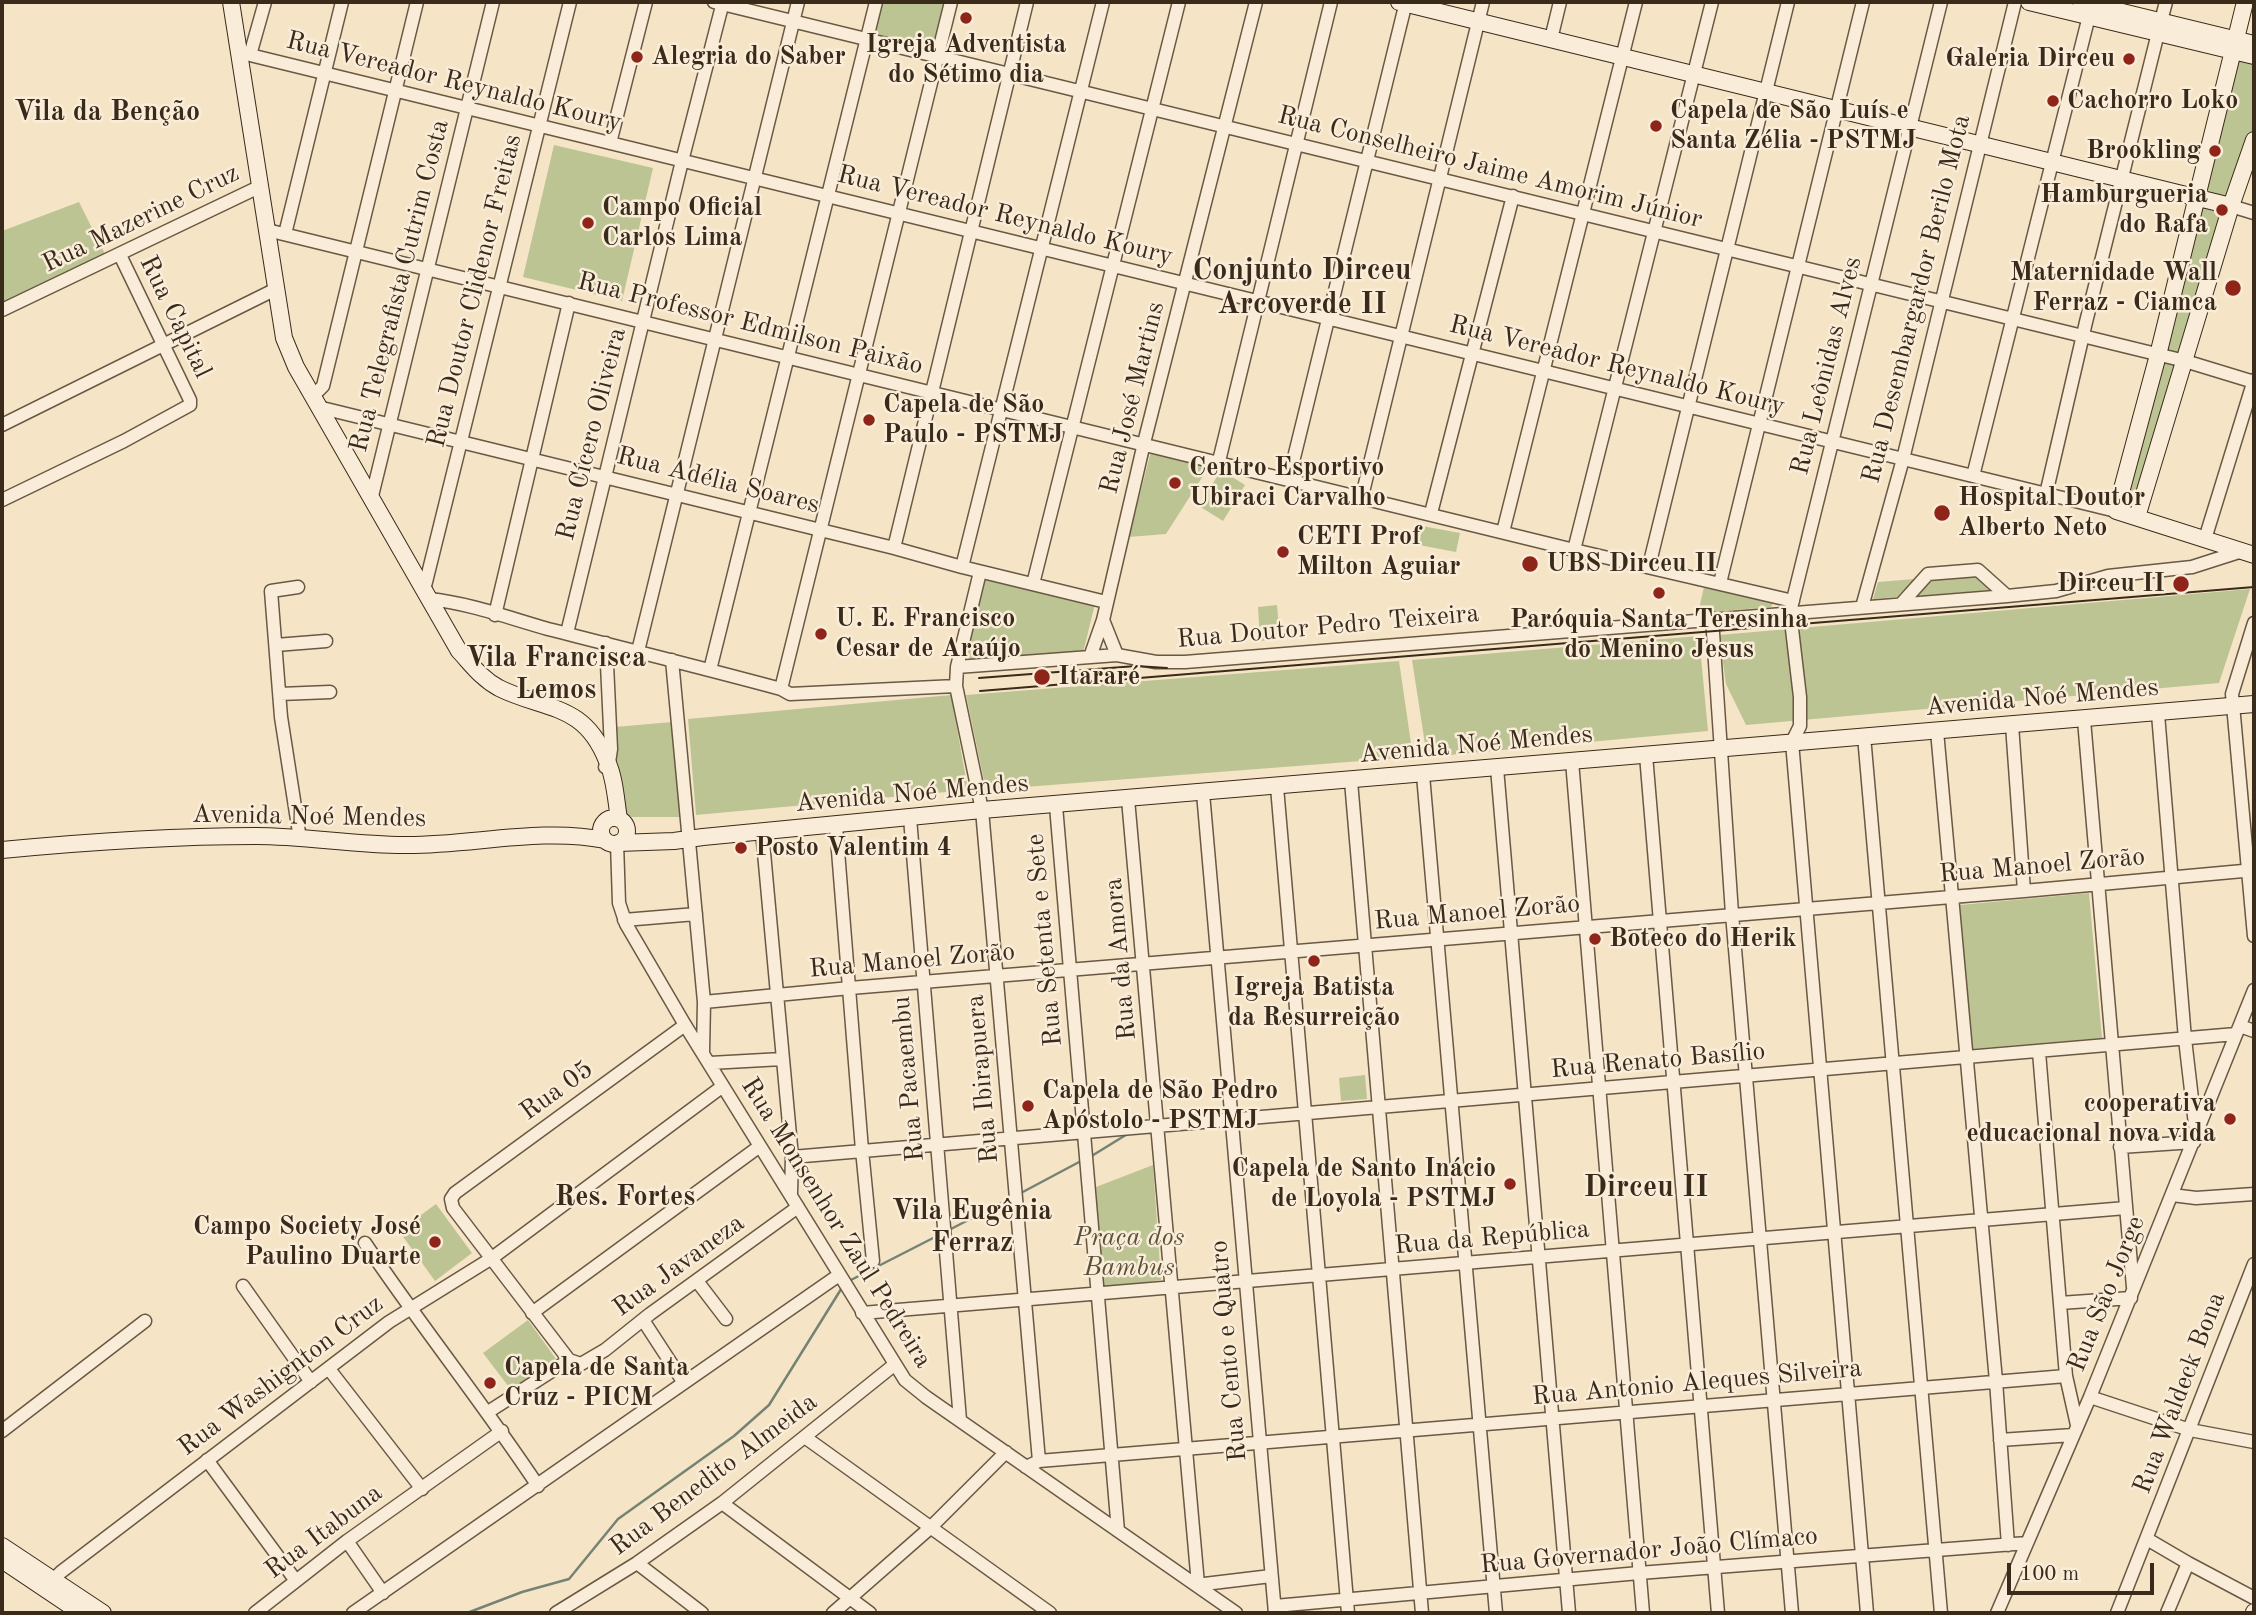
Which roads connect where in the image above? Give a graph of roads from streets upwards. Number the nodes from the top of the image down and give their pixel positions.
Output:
1 (231, 2) edge
2 (265, 2) edge
3 (342, 2) edge
4 (417, 2) edge
5 (493, 2) edge
6 (570, 2) edge
7 (646, 2) edge
8 (720, 2) edge
9 (798, 2) edge
10 (876, 2) edge
11 (951, 2) edge
12 (1027, 2) edge
13 (1103, 2) edge
14 (1179, 2) edge
15 (1256, 2) edge
16 (1331, 2) edge
17 (1404, 2) edge
18 (1483, 2) edge
19 (1560, 2) edge
20 (1636, 2) edge
21 (1712, 2) edge
22 (1788, 2) edge
23 (1863, 2) edge
24 (1941, 2) edge
25 (2015, 2) edge
26 (2029, 2) edge
27 (2166, 2) edge
28 (2245, 2) edge
29 (2089, 6) edge
30 (793, 20) junction
31 (1478, 21) junction
32 (2160, 27) junction
33 (867, 37) junction
34 (1551, 39) junction
35 (2254, 44) edge
36 (2233, 45) junction
37 (938, 56) junction
38 (2254, 56) edge
39 (1623, 57) junction
40 (246, 61) junction
41 (323, 73) junction
42 (1009, 73) junction
43 (1694, 74) junction
44 (394, 90) junction
45 (1081, 91) junction
46 (1766, 92) junction
47 (467, 108) junction
48 (1153, 109) junction
49 (1837, 109) junction
50 (539, 126) junction
51 (1225, 126) junction
52 (1910, 128) junction
53 (2254, 140) edge
54 (610, 143) junction
55 (1296, 143) junction
56 (1979, 143) junction
57 (682, 161) junction
58 (1368, 161) junction
59 (2052, 162) junction
60 (754, 178) junction
61 (1440, 179) junction
62 (2122, 179) junction
63 (261, 186) junction
64 (828, 196) junction
65 (2196, 196) junction
66 (1513, 197) junction
67 (2231, 206) junction
68 (2254, 212) edge
69 (899, 214) junction
70 (1584, 214) junction
71 (267, 230) junction
72 (970, 231) junction
73 (1655, 232) junction
74 (285, 234) junction
75 (1041, 249) junction
76 (1727, 249) junction
77 (356, 251) junction
78 (120, 255) junction
79 (1113, 266) junction
80 (1798, 267) junction
81 (427, 268) junction
82 (1186, 284) junction
83 (1871, 285) junction
84 (499, 286) junction
85 (276, 289) junction
86 (1257, 301) junction
87 (1942, 302) junction
88 (569, 303) junction
89 (2, 310) edge
90 (1328, 318) junction
91 (2012, 319) junction
92 (643, 321) junction
93 (2083, 336) junction
94 (1401, 337) junction
95 (715, 339) junction
96 (163, 346) junction
97 (1471, 354) junction
98 (2158, 355) junction
99 (788, 356) junction
100 (2185, 361) junction
101 (1544, 372) junction
102 (859, 373) junction
103 (2254, 381) edge
104 (1616, 389) junction
105 (931, 391) junction
106 (315, 402) junction
107 (1689, 407) junction
108 (1002, 408) junction
109 (390, 424) junction
110 (1759, 424) junction
111 (2, 425) edge
112 (1073, 426) junction
113 (461, 442) junction
114 (1832, 442) junction
115 (1144, 443) junction
116 (532, 459) junction
117 (1903, 459) junction
118 (1219, 461) junction
119 (1973, 476) junction
120 (604, 477) junction
121 (1289, 478) junction
122 (2046, 494) junction
123 (677, 495) junction
124 (1362, 496) junction
125 (2, 500) edge
126 (371, 500) junction
127 (2116, 511) junction
128 (749, 512) junction
129 (1431, 513) junction
130 (2137, 517) junction
131 (820, 530) junction
132 (1503, 532) junction
133 (2205, 539) junction
134 (894, 548) junction
135 (1574, 550) junction
136 (2248, 553) edge
137 (1649, 566) junction
138 (962, 567) junction
139 (980, 572) junction
140 (1720, 583) junction
141 (1033, 584) junction
142 (298, 587) dead end
143 (426, 595) junction
144 (2007, 596) junction
145 (1106, 602) junction
146 (1901, 604) junction
147 (1791, 607) junction
148 (1862, 607) junction
149 (495, 615) junction
150 (1712, 618) junction
151 (1103, 620) junction
152 (2254, 623) edge
153 (567, 634) junction
154 (327, 641) dead end
155 (606, 643) junction
156 (276, 645) junction
157 (639, 651) junction
158 (1117, 655) junction
159 (1090, 657) junction
160 (672, 660) junction
161 (957, 667) junction
162 (710, 670) junction
163 (956, 686) junction
164 (781, 689) junction
165 (330, 692) dead end
166 (279, 694) junction
167 (2254, 704) edge
168 (2233, 706) junction
169 (2158, 714) junction
170 (2084, 720) junction
171 (2012, 725) junction
172 (1937, 731) junction
173 (1864, 736) junction
174 (1792, 742) junction
175 (1722, 748) junction
176 (1646, 755) junction
177 (1572, 761) junction
178 (606, 762) junction
179 (1497, 768) junction
180 (1423, 775) junction
181 (1351, 781) junction
182 (1277, 787) junction
183 (1203, 793) junction
184 (1128, 799) junction
185 (1056, 806) junction
186 (982, 810) junction
187 (910, 818) junction
188 (836, 825) junction
189 (762, 831) junction
190 (613, 833) junction
191 (694, 837) junction
192 (300, 839) junction
193 (2, 850) edge
194 (2251, 870) edge
195 (2173, 878) junction
196 (2098, 885) junction
197 (2024, 891) junction
198 (1951, 897) junction
199 (1877, 903) junction
200 (1806, 909) junction
201 (696, 914) junction
202 (1732, 914) junction
203 (624, 920) junction
204 (1660, 921) junction
205 (1585, 926) junction
206 (1512, 933) junction
207 (2254, 936) edge
208 (1438, 939) junction
209 (1365, 946) junction
210 (1292, 952) junction
211 (1217, 958) junction
212 (1143, 965) junction
213 (1070, 970) junction
214 (997, 976) junction
215 (924, 982) junction
216 (850, 988) junction
217 (2254, 990) edge
218 (777, 995) junction
219 (704, 1002) junction
220 (685, 1025) junction
221 (2238, 1030) junction
222 (2254, 1031) edge
223 (2185, 1039) junction
224 (2111, 1046) junction
225 (2039, 1052) junction
226 (706, 1058) junction
227 (1966, 1058) junction
228 (782, 1059) junction
229 (1891, 1064) junction
230 (1821, 1070) junction
231 (1746, 1076) junction
232 (1672, 1082) junction
233 (723, 1086) junction
234 (1600, 1088) junction
235 (1525, 1096) junction
236 (1451, 1102) junction
237 (1378, 1107) junction
238 (1306, 1113) junction
239 (1231, 1120) junction
240 (1158, 1127) junction
241 (1084, 1133) junction
242 (1011, 1138) junction
243 (2195, 1139) junction
244 (937, 1144) junction
245 (760, 1146) junction
246 (2120, 1147) junction
247 (862, 1150) junction
248 (792, 1157) junction
249 (791, 1193) junction
250 (2254, 1194) edge
251 (2172, 1195) junction
252 (798, 1207) junction
253 (2126, 1208) junction
254 (2053, 1215) junction
255 (1980, 1220) junction
256 (1908, 1226) junction
257 (1833, 1231) junction
258 (1759, 1237) junction
259 (365, 1243) dead end
260 (1686, 1244) junction
261 (1612, 1250) junction
262 (1539, 1256) junction
263 (492, 1258) junction
264 (873, 1261) dead end
265 (1466, 1262) junction
266 (2254, 1264) edge
267 (1392, 1269) junction
268 (1318, 1275) junction
269 (697, 1281) junction
270 (843, 1281) junction
271 (1245, 1281) junction
272 (243, 1286) dead end
273 (1172, 1287) junction
274 (1098, 1293) junction
275 (2132, 1295) junction
276 (1024, 1300) junction
277 (2060, 1303) junction
278 (950, 1306) junction
279 (410, 1310) junction
280 (532, 1313) junction
281 (862, 1313) junction
282 (726, 1319) dead end
283 (643, 1320) junction
284 (145, 1321) dead end
285 (569, 1360) junction
286 (894, 1365) junction
287 (329, 1369) junction
288 (2066, 1376) junction
289 (1996, 1381) junction
290 (311, 1382) junction
291 (684, 1383) junction
292 (1922, 1387) junction
293 (1847, 1393) junction
294 (2090, 1397) junction
295 (1776, 1399) junction
296 (1701, 1406) junction
297 (488, 1412) junction
298 (1626, 1412) junction
299 (1552, 1419) junction
300 (960, 1420) junction
301 (1480, 1424) junction
302 (2075, 1430) junction
303 (2190, 1430) junction
304 (2, 1431) edge
305 (502, 1432) junction
306 (1406, 1432) junction
307 (1333, 1437) junction
308 (806, 1438) junction
309 (2000, 1440) junction
310 (2254, 1442) edge
311 (1259, 1443) junction
312 (1185, 1450) junction
313 (1006, 1452) junction
314 (1112, 1456) junction
315 (207, 1460) junction
316 (1039, 1461) junction
317 (1026, 1467) junction
318 (538, 1486) junction
319 (422, 1489) junction
320 (722, 1503) junction
321 (930, 1528) junction
322 (1118, 1531) junction
323 (2147, 1539) junction
324 (347, 1541) junction
325 (2027, 1543) junction
326 (2008, 1545) junction
327 (2, 1546) edge
328 (1935, 1550) junction
329 (1862, 1556) junction
330 (2, 1560) edge
331 (1787, 1562) junction
332 (2187, 1562) junction
333 (637, 1563) junction
334 (1714, 1569) junction
335 (1639, 1573) junction
336 (1271, 1576) junction
337 (1567, 1580) junction
338 (296, 1581) junction
339 (48, 1584) junction
340 (1197, 1585) junction
341 (1494, 1587) junction
342 (383, 1593) junction
343 (1420, 1593) junction
344 (849, 1598) junction
345 (2254, 1598) edge
346 (1347, 1607) edge
347 (1275, 1610) edge
348 (81, 1613) edge
349 (103, 1613) edge
350 (255, 1613) edge
351 (353, 1613) edge
352 (556, 1613) edge
353 (702, 1613) edge
354 (832, 1613) edge
355 (870, 1613) edge
356 (1049, 1613) edge
357 (1236, 1613) edge
358 (1422, 1613) edge
359 (1496, 1613) edge
360 (1570, 1613) edge
361 (1643, 1613) edge
362 (1718, 1613) edge
363 (1792, 1613) edge
364 (1867, 1613) edge
365 (1941, 1613) edge
366 (1997, 1613) edge
367 (2117, 1613) edge
368 (2167, 1613) edge

1 - 40 street
2 - 40 street
3 - 41 street
4 - 44 street
5 - 47 street, Rua Telegrafista Cutrim Costa
6 - 50 street, Rua Doutor Clidenor Freitas
7 - 54 street
8 - 30 street, Rua Conselheiro Jaime Amorim Júnior
8 - 57 street, Rua Cícero Oliveira
9 - 30 street
10 - 33 street
11 - 37 street
12 - 42 street
13 - 45 street
14 - 48 street
15 - 51 street, Rua José Martins
16 - 55 street
17 - 31 street
17 - 58 street
18 - 31 street
19 - 34 street
20 - 39 street
21 - 43 street
22 - 46 street
23 - 49 street
24 - 52 street, Rua Leônidas Alves
25 - 56 street, Rua Desembargardor Berilo Mota
26 - 29 street
27 - 32 street
28 - 36 street
29 - 32 street
29 - 59 street
30 - 33 street, Rua Conselheiro Jaime Amorim Júnior
30 - 60 street
31 - 34 street
31 - 61 street
32 - 36 street
32 - 62 street
33 - 37 street, Rua Conselheiro Jaime Amorim Júnior
33 - 64 street
34 - 39 street
35 - 36 street
36 - 38 street
36 - 65 street
37 - 42 street, Rua Conselheiro Jaime Amorim Júnior
37 - 69 street
39 - 43 street
39 - 70 street
40 - 41 street, Rua Vereador Reynaldo Koury
40 - 63 street
41 - 44 street, Rua Vereador Reynaldo Koury
41 - 74 street
42 - 45 street, Rua Conselheiro Jaime Amorim Júnior
42 - 72 street
43 - 46 street
43 - 73 street
44 - 47 street, Rua Vereador Reynaldo Koury
44 - 77 street
45 - 48 street, Rua Conselheiro Jaime Amorim Júnior
45 - 75 street
46 - 49 street
46 - 76 street
47 - 50 street, Rua Vereador Reynaldo Koury
47 - 81 street, Rua Telegrafista Cutrim Costa
48 - 51 street, Rua Conselheiro Jaime Amorim Júnior
48 - 79 street
49 - 52 street
49 - 80 street
50 - 54 street, Rua Vereador Reynaldo Koury
50 - 84 street, Rua Doutor Clidenor Freitas
51 - 55 street, Rua Conselheiro Jaime Amorim Júnior
51 - 82 street, Rua José Martins
52 - 56 street
52 - 83 street, Rua Leônidas Alves
53 - 67 street
54 - 57 street, Rua Vereador Reynaldo Koury
55 - 58 street, Rua Conselheiro Jaime Amorim Júnior
55 - 86 street
56 - 59 street
56 - 87 street, Rua Desembargardor Berilo Mota
57 - 60 street, Rua Vereador Reynaldo Koury
57 - 92 street, Rua Cícero Oliveira
58 - 61 street, Rua Conselheiro Jaime Amorim Júnior
58 - 90 street
59 - 62 street
59 - 91 street
60 - 64 street, Rua Vereador Reynaldo Koury
60 - 95 street
61 - 66 street, Rua Conselheiro Jaime Amorim Júnior
61 - 94 street
62 - 65 street
62 - 93 street
63 - 71 street
63 - 78 street, Rua Mazerine Cruz
64 - 69 street, Rua Vereador Reynaldo Koury
64 - 99 street
65 - 67 street
65 - 98 street
66 - 70 street, Rua Conselheiro Jaime Amorim Júnior
66 - 97 street
67 - 68 street
67 - 100 street
69 - 72 street, Rua Vereador Reynaldo Koury
69 - 102 street
70 - 73 street, Rua Conselheiro Jaime Amorim Júnior
70 - 101 street
71 - 74 street, Rua Professor Edmilson Paixão
71 - 85 street
72 - 75 street, Rua Vereador Reynaldo Koury
72 - 105 street
73 - 76 street, Rua Conselheiro Jaime Amorim Júnior
73 - 104 street
74 - 77 street, Rua Professor Edmilson Paixão
75 - 79 street, Rua Vereador Reynaldo Koury
75 - 108 street
76 - 80 street, Rua Conselheiro Jaime Amorim Júnior
76 - 107 street
77 - 81 street, Rua Professor Edmilson Paixão
77 - 106 street
78 - 89 street, Rua Mazerine Cruz
78 - 96 street, Rua Capital
79 - 82 street, Rua Vereador Reynaldo Koury
79 - 112 street
80 - 83 street, Rua Conselheiro Jaime Amorim Júnior
80 - 110 street
81 - 84 street, Rua Professor Edmilson Paixão
81 - 109 street, Rua Telegrafista Cutrim Costa
82 - 86 street, Rua Vereador Reynaldo Koury
82 - 115 street, Rua José Martins
83 - 87 street, Rua Conselheiro Jaime Amorim Júnior
83 - 114 street, Rua Leônidas Alves
84 - 88 street, Rua Professor Edmilson Paixão
84 - 113 street, Rua Doutor Clidenor Freitas
85 - 96 street
85 - 106 street
86 - 90 street, Rua Vereador Reynaldo Koury
86 - 118 street
87 - 91 street, Rua Conselheiro Jaime Amorim Júnior
87 - 117 street, Rua Desembargardor Berilo Mota
88 - 92 street, Rua Professor Edmilson Paixão
88 - 116 street
90 - 94 street, Rua Vereador Reynaldo Koury
90 - 121 street
91 - 93 street, Rua Conselheiro Jaime Amorim Júnior
91 - 119 street
92 - 95 street, Rua Professor Edmilson Paixão
92 - 120 street, Rua Cícero Oliveira
93 - 98 street, Rua Conselheiro Jaime Amorim Júnior
93 - 122 street
94 - 97 street, Rua Vereador Reynaldo Koury
94 - 124 street
95 - 99 street, Rua Professor Edmilson Paixão
95 - 123 street
96 - 111 street
96 - 125 street, Rua Capital
97 - 101 street, Rua Vereador Reynaldo Koury
97 - 129 street
98 - 100 street, Rua Conselheiro Jaime Amorim Júnior
98 - 127 street
99 - 102 street, Rua Professor Edmilson Paixão
99 - 128 street
100 - 103 street, Rua Conselheiro Jaime Amorim Júnior
100 - 130 street
101 - 104 street, Rua Vereador Reynaldo Koury
101 - 132 street
102 - 105 street, Rua Professor Edmilson Paixão
102 - 131 street
103 - 133 street
104 - 107 street, Rua Vereador Reynaldo Koury
104 - 135 street
105 - 108 street, Rua Professor Edmilson Paixão
105 - 134 street
106 - 109 street, Rua Adélia Soares
106 - 126 street
107 - 110 street, Rua Vereador Reynaldo Koury
107 - 137 street
108 - 112 street, Rua Professor Edmilson Paixão
108 - 138 street
109 - 113 street, Rua Adélia Soares
109 - 126 street, Rua Telegrafista Cutrim Costa
110 - 114 street, Rua Vereador Reynaldo Koury
110 - 140 street
112 - 115 street, Rua Professor Edmilson Paixão
112 - 141 street
113 - 116 street, Rua Adélia Soares
113 - 143 street, Rua Doutor Clidenor Freitas
114 - 117 street, Rua Vereador Reynaldo Koury
114 - 147 street, Rua Leônidas Alves
115 - 118 street, Rua Professor Edmilson Paixão
115 - 145 street, Rua José Martins
116 - 120 street, Rua Adélia Soares
116 - 149 street
117 - 119 street, Rua Vereador Reynaldo Koury
117 - 148 street, Rua Desembargardor Berilo Mota
118 - 121 street, Rua Professor Edmilson Paixão
119 - 122 street, Rua Vereador Reynaldo Koury
120 - 123 street, Rua Adélia Soares
120 - 153 street, Rua Cícero Oliveira
121 - 124 street, Rua Professor Edmilson Paixão
122 - 127 street, Rua Vereador Reynaldo Koury
123 - 128 street, Rua Adélia Soares
123 - 157 street
124 - 129 street, Rua Professor Edmilson Paixão
126 - 143 street
127 - 130 street
128 - 131 street, Rua Adélia Soares
128 - 162 street
129 - 132 street, Rua Professor Edmilson Paixão
130 - 133 street
131 - 134 street, Rua Adélia Soares
131 - 164 street
132 - 135 street, Rua Professor Edmilson Paixão
133 - 136 street
134 - 138 street, Rua Adélia Soares
135 - 137 street, Rua Professor Edmilson Paixão
136 - 144 street, Rua Doutor Pedro Teixeira
137 - 140 street, Rua Professor Edmilson Paixão
138 - 139 street, Rua Adélia Soares
139 - 141 street, Rua Adélia Soares
139 - 161 street, Rua Ibirapuera
140 - 147 street, Rua Professor Edmilson Paixão
141 - 145 street, Rua Adélia Soares
142 - 156 street
143 - 149 street
143 - 178 street
144 - 146 street, Rua Doutor Pedro Teixeira
144 - 146 street
145 - 151 street, Rua José Martins
146 - 148 street, Rua Doutor Pedro Teixeira
147 - 148 street, Rua Doutor Pedro Teixeira
147 - 150 street, Rua Doutor Pedro Teixeira
147 - 174 street, Rua Leônidas Alves
149 - 153 street
150 - 158 street, Rua Doutor Pedro Teixeira
150 - 175 street
151 - 158 street
151 - 159 street, Rua José Martins
152 - 168 street
153 - 155 street
154 - 156 street
155 - 157 street
155 - 178 street
156 - 166 street
157 - 160 street
158 - 159 street, Rua Doutor Pedro Teixeira
159 - 161 street, Rua Doutor Pedro Teixeira
160 - 162 street
160 - 191 street
161 - 163 street, Rua Ibirapuera
162 - 164 street
163 - 164 street
163 - 186 street, Rua Ibirapuera
165 - 166 street
166 - 192 street
167 - 168 street, Avenida Noé Mendes
168 - 169 street, Avenida Noé Mendes
168 - 194 street
169 - 170 street, Avenida Noé Mendes
169 - 195 street
170 - 171 street, Avenida Noé Mendes
170 - 196 street
171 - 172 street, Avenida Noé Mendes
171 - 197 street
172 - 173 street, Avenida Noé Mendes
172 - 198 street
173 - 174 street, Avenida Noé Mendes
173 - 199 street
174 - 175 street, Avenida Noé Mendes
174 - 200 street, Rua Leônidas Alves
175 - 176 street, Avenida Noé Mendes
175 - 202 street
176 - 177 street, Avenida Noé Mendes
176 - 204 street
177 - 179 street, Avenida Noé Mendes
177 - 205 street
178 - 190 street
179 - 180 street, Avenida Noé Mendes
179 - 206 street
180 - 181 street, Avenida Noé Mendes
180 - 208 street
181 - 182 street, Avenida Noé Mendes
181 - 209 street
182 - 183 street, Avenida Noé Mendes
182 - 210 street
183 - 184 street, Avenida Noé Mendes
183 - 211 street, Rua Cento e Quatro
184 - 185 street, Avenida Noé Mendes
184 - 212 street, Rua da Amora
185 - 186 street, Avenida Noé Mendes
185 - 213 street, Rua Setenta e Sete
186 - 187 street, Avenida Noé Mendes
186 - 214 street, Rua Ibirapuera
187 - 188 street, Avenida Noé Mendes
187 - 215 street, Rua Pacaembu
188 - 189 street, Avenida Noé Mendes
188 - 216 street
189 - 191 street, Avenida Noé Mendes
189 - 218 street
190 - 191 street, Avenida Noé Mendes
190 - 192 street, Avenida Noé Mendes
190 - 203 street, Rua Monsenhor Zaul Pedreira
191 - 201 street
192 - 193 street, Avenida Noé Mendes
194 - 195 street, Rua Manoel Zorão
194 - 207 street
195 - 196 street, Rua Manoel Zorão
195 - 223 street
196 - 197 street, Rua Manoel Zorão
196 - 224 street
197 - 198 street, Rua Manoel Zorão
198 - 199 street, Rua Manoel Zorão
198 - 227 street
199 - 200 street, Rua Manoel Zorão
199 - 229 street
200 - 202 street, Rua Manoel Zorão
200 - 230 street, Rua Leônidas Alves
201 - 203 street
201 - 219 street
202 - 204 street, Rua Manoel Zorão
202 - 231 street
203 - 220 street, Rua Monsenhor Zaul Pedreira
204 - 205 street, Rua Manoel Zorão
204 - 232 street
205 - 206 street, Rua Manoel Zorão
205 - 234 street
206 - 208 street, Rua Manoel Zorão
206 - 235 street
208 - 209 street, Rua Manoel Zorão
208 - 236 street
209 - 210 street, Rua Manoel Zorão
209 - 237 street
210 - 211 street, Rua Manoel Zorão
210 - 238 street
211 - 212 street, Rua Manoel Zorão
211 - 239 street, Rua Cento e Quatro
212 - 213 street, Rua Manoel Zorão
212 - 240 street, Rua da Amora
213 - 214 street, Rua Manoel Zorão
213 - 241 street, Rua Setenta e Sete
214 - 215 street, Rua Manoel Zorão
214 - 242 street, Rua Ibirapuera
215 - 216 street, Rua Manoel Zorão
215 - 244 street, Rua Pacaembu
216 - 218 street, Rua Manoel Zorão
216 - 247 street
217 - 221 street, Rua São Jorge
218 - 219 street, Rua Manoel Zorão
218 - 228 street
219 - 226 street
220 - 226 street, Rua Monsenhor Zaul Pedreira
220 - 263 street, Rua 05
221 - 222 street
221 - 223 street, Rua Renato Basílio
221 - 243 street, Rua São Jorge
223 - 224 street, Rua Renato Basílio
223 - 243 street
224 - 225 street, Rua Renato Basílio
224 - 246 street
225 - 227 street, Rua Renato Basílio
225 - 254 street
226 - 228 street
226 - 233 street, Rua Monsenhor Zaul Pedreira
227 - 229 street, Rua Renato Basílio
227 - 255 street
228 - 248 street
229 - 230 street, Rua Renato Basílio
229 - 256 street
230 - 231 street, Rua Renato Basílio
230 - 257 street, Rua Leônidas Alves
231 - 232 street, Rua Renato Basílio
231 - 258 street
232 - 234 street, Rua Renato Basílio
232 - 260 street
233 - 245 street, Rua Monsenhor Zaul Pedreira
233 - 263 street, Rua Washignton Cruz
234 - 235 street, Rua Renato Basílio
234 - 261 street
235 - 236 street, Rua Renato Basílio
235 - 262 street
236 - 237 street, Rua Renato Basílio
236 - 265 street
237 - 238 street, Rua Renato Basílio
237 - 267 street
238 - 239 street, Rua Renato Basílio
238 - 268 street
239 - 240 street, Rua Renato Basílio
239 - 271 street, Rua Cento e Quatro
240 - 241 street, Rua Renato Basílio
240 - 273 street, Rua da Amora
241 - 242 street, Rua Renato Basílio
241 - 274 street, Rua Setenta e Sete
242 - 244 street, Rua Renato Basílio
242 - 276 street, Rua Ibirapuera
243 - 246 street
243 - 251 street, Rua São Jorge
244 - 247 street, Rua Renato Basílio
244 - 278 street, Rua Pacaembu
245 - 249 street, Rua Monsenhor Zaul Pedreira
245 - 280 street
246 - 253 street
247 - 248 street, Rua Renato Basílio
247 - 264 street
248 - 249 street
249 - 252 street, Rua Monsenhor Zaul Pedreira
250 - 251 street
251 - 275 street, Rua São Jorge
252 - 269 street, Rua Javaneza
252 - 270 street, Rua Monsenhor Zaul Pedreira
253 - 254 street, Rua da República
253 - 275 street
254 - 255 street, Rua da República
254 - 277 street
255 - 256 street, Rua da República
255 - 289 street
256 - 257 street, Rua da República
256 - 292 street
257 - 258 street, Rua da República
257 - 293 street, Rua Leônidas Alves
258 - 260 street, Rua da República
258 - 295 street
259 - 279 street
260 - 261 street, Rua da República
260 - 296 street
261 - 262 street, Rua da República
261 - 298 street
262 - 265 street, Rua da República
262 - 299 street
263 - 279 street, Rua Washignton Cruz
263 - 280 street
265 - 267 street, Rua da República
265 - 301 street
266 - 303 street, Rua Waldeck Bona
267 - 268 street, Rua da República
267 - 306 street
268 - 271 street, Rua da República
268 - 307 street
269 - 282 street
269 - 283 street, Rua Javaneza
270 - 281 street, Rua Monsenhor Zaul Pedreira
270 - 291 street
271 - 273 street, Rua da República
271 - 311 street, Rua Cento e Quatro
272 - 290 street
273 - 274 street, Rua da República
273 - 312 street, Rua da Amora
274 - 276 street, Rua da República
274 - 314 street, Rua Setenta e Sete
275 - 277 street
275 - 294 street, Rua São Jorge
276 - 278 street, Rua da República
276 - 316 street, Rua Ibirapuera
277 - 288 street
278 - 281 street, Rua da República
278 - 300 street, Rua Pacaembu
279 - 287 street, Rua Washignton Cruz
279 - 297 street
280 - 285 street
281 - 286 street, Rua Monsenhor Zaul Pedreira
283 - 285 street, Rua Javaneza
283 - 291 street
284 - 304 street
285 - 297 street
286 - 300 street, Rua Monsenhor Zaul Pedreira
286 - 308 street, Rua Benedito Almeida
287 - 290 street, Rua Washignton Cruz
287 - 319 street, Rua Itabuna
288 - 289 street, Rua Antonio Aleques Silveira
288 - 302 street
289 - 292 street, Rua Antonio Aleques Silveira
289 - 309 street
290 - 315 street, Rua Washignton Cruz
291 - 318 street
292 - 293 street, Rua Antonio Aleques Silveira
292 - 328 street
293 - 295 street, Rua Antonio Aleques Silveira
293 - 329 street, Rua Leônidas Alves
294 - 302 street, Rua São Jorge
294 - 303 street
295 - 296 street, Rua Antonio Aleques Silveira
295 - 331 street
296 - 298 street, Rua Antonio Aleques Silveira
296 - 334 street
297 - 305 street
298 - 299 street, Rua Antonio Aleques Silveira
298 - 335 street
299 - 301 street, Rua Antonio Aleques Silveira
299 - 337 street
300 - 313 street, Rua Monsenhor Zaul Pedreira
301 - 306 street, Rua Antonio Aleques Silveira
301 - 341 street
302 - 309 street
302 - 325 street, Rua São Jorge
303 - 310 street
303 - 323 street, Rua Waldeck Bona
305 - 318 street
305 - 319 street, Rua Itabuna
306 - 307 street, Rua Antonio Aleques Silveira
306 - 343 street
307 - 311 street, Rua Antonio Aleques Silveira
307 - 346 street
308 - 320 street, Rua Benedito Almeida
308 - 321 street
309 - 326 street
311 - 312 street, Rua Antonio Aleques Silveira
311 - 336 street, Rua Cento e Quatro
312 - 314 street
312 - 340 street, Rua da Amora
313 - 317 street, Rua Monsenhor Zaul Pedreira
313 - 321 street
314 - 316 street
314 - 322 street, Rua Setenta e Sete
315 - 338 street
315 - 339 street, Rua Washignton Cruz
316 - 317 street
317 - 322 street, Rua Monsenhor Zaul Pedreira
318 - 342 street
319 - 324 street, Rua Itabuna
320 - 333 street, Rua Benedito Almeida
320 - 344 street
321 - 344 street
321 - 356 street
322 - 340 street, Rua Monsenhor Zaul Pedreira
323 - 332 street
323 - 367 street, Rua Waldeck Bona
324 - 338 street, Rua Itabuna
324 - 342 street
325 - 326 street, Rua Governador João Clímaco
325 - 366 street, Rua São Jorge
326 - 328 street, Rua Governador João Clímaco
327 - 339 street
328 - 329 street, Rua Governador João Clímaco
328 - 365 street
329 - 331 street, Rua Governador João Clímaco
329 - 364 street, Rua Leônidas Alves
330 - 339 street
331 - 334 street, Rua Governador João Clímaco
331 - 363 street
332 - 345 street
332 - 368 street
333 - 352 street, Rua Benedito Almeida
333 - 353 street
334 - 335 street, Rua Governador João Clímaco
334 - 362 street
335 - 337 street, Rua Governador João Clímaco
335 - 361 street
336 - 340 street
336 - 347 street, Rua Cento e Quatro
337 - 341 street, Rua Governador João Clímaco
337 - 360 street
338 - 350 street, Rua Itabuna
339 - 348 street
339 - 349 street
340 - 357 street, Rua Monsenhor Zaul Pedreira
341 - 343 street, Rua Governador João Clímaco
341 - 359 street
342 - 351 street
343 - 346 street, Rua Governador João Clímaco
343 - 358 street
344 - 354 street
344 - 355 street
346 - 347 street, Rua Governador João Clímaco

